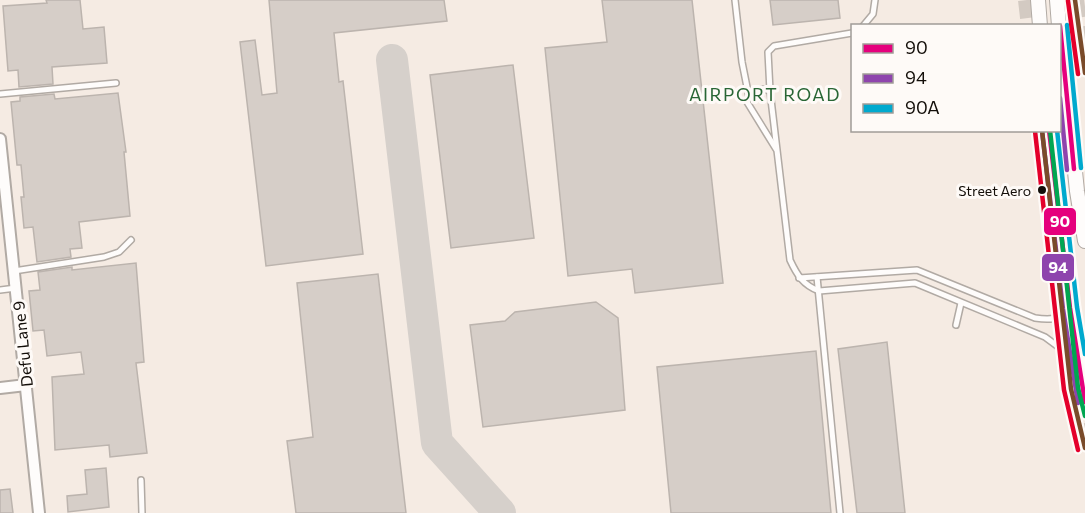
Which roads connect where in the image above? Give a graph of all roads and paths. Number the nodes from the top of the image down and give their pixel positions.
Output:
1 (735, 0) edge
2 (875, 0) edge
3 (1038, 0) edge
4 (1057, 0) edge
5 (865, 24) edge
6 (1040, 24) edge
7 (1059, 24) edge
8 (851, 33) edge
9 (1061, 41) edge
10 (116, 83) dead end
11 (770, 91) junction
12 (0, 93) edge
13 (749, 97) junction
14 (1048, 132) edge
15 (0, 139) edge
16 (777, 150) junction
17 (1081, 193) edge
18 (131, 240) dead end
19 (1085, 241) edge
20 (14, 271) junction
21 (880, 271) junction
22 (817, 277) junction
23 (800, 278) junction
24 (881, 286) junction
25 (16, 288) junction
26 (0, 290) edge
27 (819, 291) junction
28 (961, 303) junction
29 (1071, 308) junction
30 (956, 325) dead end
31 (1078, 361) junction
32 (26, 385) junction
33 (0, 388) edge
34 (1085, 402) edge
35 (141, 480) dead end
36 (39, 513) edge
37 (142, 513) edge
38 (840, 513) edge

1 - 13 lane
2 - 5 lane
3 - 6 main road
4 - 7 main road
8 - 11 lane
9 - 17 main road
10 - 12 lane
11 - 13 lane
11 - 16 lane
13 - 16 lane
14 - 29 main road
15 - 20 street, Defu Lane 9
16 - 23 lane
17 - 19 main road
18 - 20 lane
20 - 25 street, Defu Lane 9
21 - 22 lane
21 - 24 lane
21 - 29 lane
22 - 23 lane
22 - 27 lane
23 - 27 lane
24 - 27 lane
24 - 28 lane
25 - 26 lane
25 - 32 street, Defu Lane 9
27 - 38 lane
28 - 30 lane
28 - 31 lane
29 - 31 main road
31 - 34 main road
32 - 33 street
32 - 36 street, Defu Lane 9
35 - 37 lane

